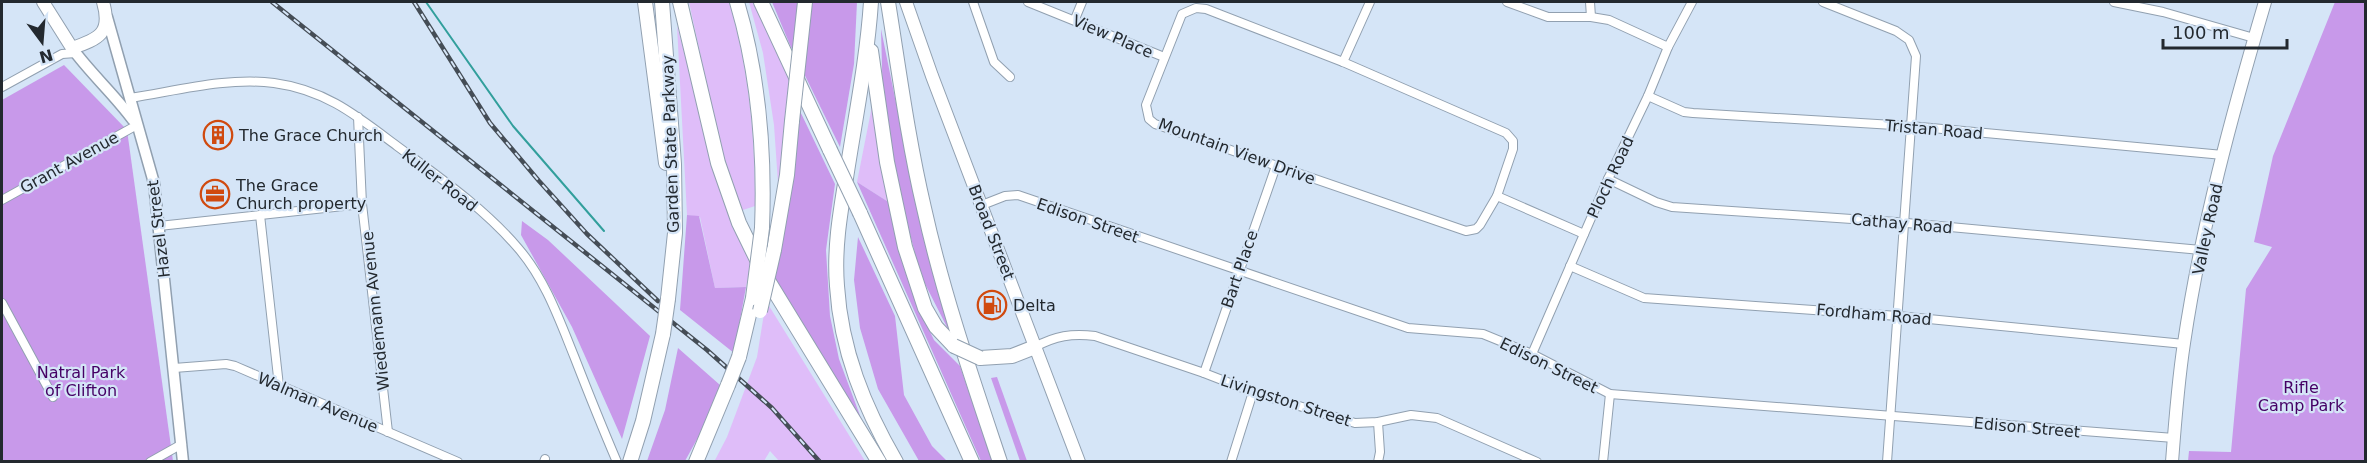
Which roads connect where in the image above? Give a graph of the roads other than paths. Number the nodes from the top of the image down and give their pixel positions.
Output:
1 (43, 2) edge
2 (103, 2) edge
3 (645, 2) edge
4 (662, 2) edge
5 (680, 2) edge
6 (737, 2) edge
7 (760, 2) edge
8 (805, 2) edge
9 (871, 2) edge
10 (888, 2) edge
11 (906, 2) edge
12 (972, 2) edge
13 (1028, 2) edge
14 (1082, 2) edge
15 (1370, 2) edge
16 (1507, 2) edge
17 (1590, 2) edge
18 (1692, 2) edge
19 (1823, 2) edge
20 (2114, 2) edge
21 (2166, 2) edge
22 (2265, 2) edge
23 (2163, 12) junction
24 (107, 17) junction
25 (1591, 17) junction
26 (1075, 20) junction
27 (869, 28) junction
28 (2254, 38) junction
29 (1668, 47) junction
30 (74, 50) junction
31 (1164, 57) junction
32 (1343, 62) junction
33 (1010, 77) dead end
34 (2, 87) edge
35 (1648, 96) junction
36 (130, 98) junction
37 (358, 117) junction
38 (137, 125) junction
39 (1910, 126) junction
40 (2223, 155) junction
41 (1276, 166) junction
42 (1608, 179) junction
43 (1497, 196) junction
44 (2, 200) edge
45 (362, 204) junction
46 (982, 205) junction
47 (260, 215) junction
48 (1903, 222) junction
49 (159, 226) junction
50 (675, 233) junction
51 (1584, 234) junction
52 (2201, 250) junction
53 (1570, 266) junction
54 (1239, 269) junction
55 (2, 307) edge
56 (1898, 316) junction
57 (2184, 344) junction
58 (1035, 347) junction
59 (1532, 354) junction
60 (739, 357) junction
61 (174, 368) junction
62 (1204, 373) junction
63 (279, 386) junction
64 (1253, 392) junction
65 (1610, 394) junction
66 (52, 397) dead end
67 (1891, 416) junction
68 (1378, 422) junction
69 (388, 432) junction
70 (2174, 438) junction
71 (182, 444) junction
72 (150, 462) edge
73 (183, 462) edge
74 (458, 462) edge
75 (617, 462) edge
76 (630, 462) edge
77 (696, 462) edge
78 (879, 462) edge
79 (896, 462) edge
80 (972, 462) edge
81 (1000, 462) edge
82 (1079, 462) edge
83 (1231, 462) edge
84 (1377, 462) edge
85 (1537, 462) edge
86 (1603, 462) edge
87 (1887, 462) edge
88 (2172, 462) edge

1 - 30 main road
2 - 24 main road, Hazel Street
3 - 50 highway
4 - 50 highway, Garden State Parkway
5 - 78 highway
6 - 60 highway, bridge
7 - 80 highway, bridge
8 - 60 highway, bridge
9 - 27 highway
10 - 81 highway
11 - 46 main road, Broad Street
12 - 33 street
13 - 26 street, View Place
14 - 26 street
15 - 32 street
16 - 25 street
17 - 25 street
18 - 29 street, Ploch Road
19 - 39 street
20 - 23 street
21 - 23 street
22 - 28 main road, Valley Road
23 - 28 street
24 - 30 main road
24 - 36 street, Hazel Street
25 - 29 street
26 - 31 street, View Place
27 - 58 highway, bridge
27 - 79 highway
28 - 40 main road, Valley Road
29 - 35 street, Ploch Road
30 - 34 street
30 - 38 street
31 - 32 street, Mountain View Drive
31 - 41 street, Mountain View Drive
32 - 43 street, Mountain View Drive
35 - 39 street, Tristan Road
35 - 42 street, Ploch Road
36 - 37 street, Kuller Road
36 - 38 street, Hazel Street
37 - 45 street, Wiedemann Avenue
37 - 75 street, Kuller Road
38 - 44 street, Grant Avenue
38 - 49 street, Hazel Street
39 - 40 street, Tristan Road
39 - 48 street
40 - 52 main road, Valley Road
41 - 43 street, Mountain View Drive
41 - 54 street, Bart Place
42 - 48 street, Cathay Road
42 - 51 street, Ploch Road
43 - 51 street
45 - 47 street
45 - 69 street, Wiedemann Avenue
46 - 54 street, Edison Street
46 - 58 main road, Broad Street
47 - 49 street
47 - 63 street
48 - 52 street, Cathay Road
48 - 56 street
49 - 61 street, Hazel Street
50 - 76 highway, Garden State Parkway, bridge
51 - 53 street, Ploch Road
52 - 57 main road, Valley Road
53 - 56 street, Fordham Road
53 - 59 street, Ploch Road
54 - 59 street, Edison Street
54 - 62 street, Bart Place
55 - 66 street
56 - 57 street, Fordham Road
56 - 67 street
57 - 70 main road, Valley Road
58 - 62 street, Livingston Street
58 - 82 main road, Broad Street
59 - 65 street, Edison Street
60 - 77 highway, bridge
61 - 63 street, Walman Avenue
61 - 71 street, Hazel Street
62 - 64 street, Livingston Street
63 - 69 street, Walman Avenue
64 - 68 street, Livingston Street
64 - 83 street
65 - 67 street, Edison Street
65 - 86 street
67 - 70 street, Edison Street
67 - 87 street
68 - 84 street
68 - 85 street, Livingston Street
69 - 74 street, Walman Avenue
70 - 88 main road, Valley Road
71 - 72 street
71 - 73 street, Hazel Street

